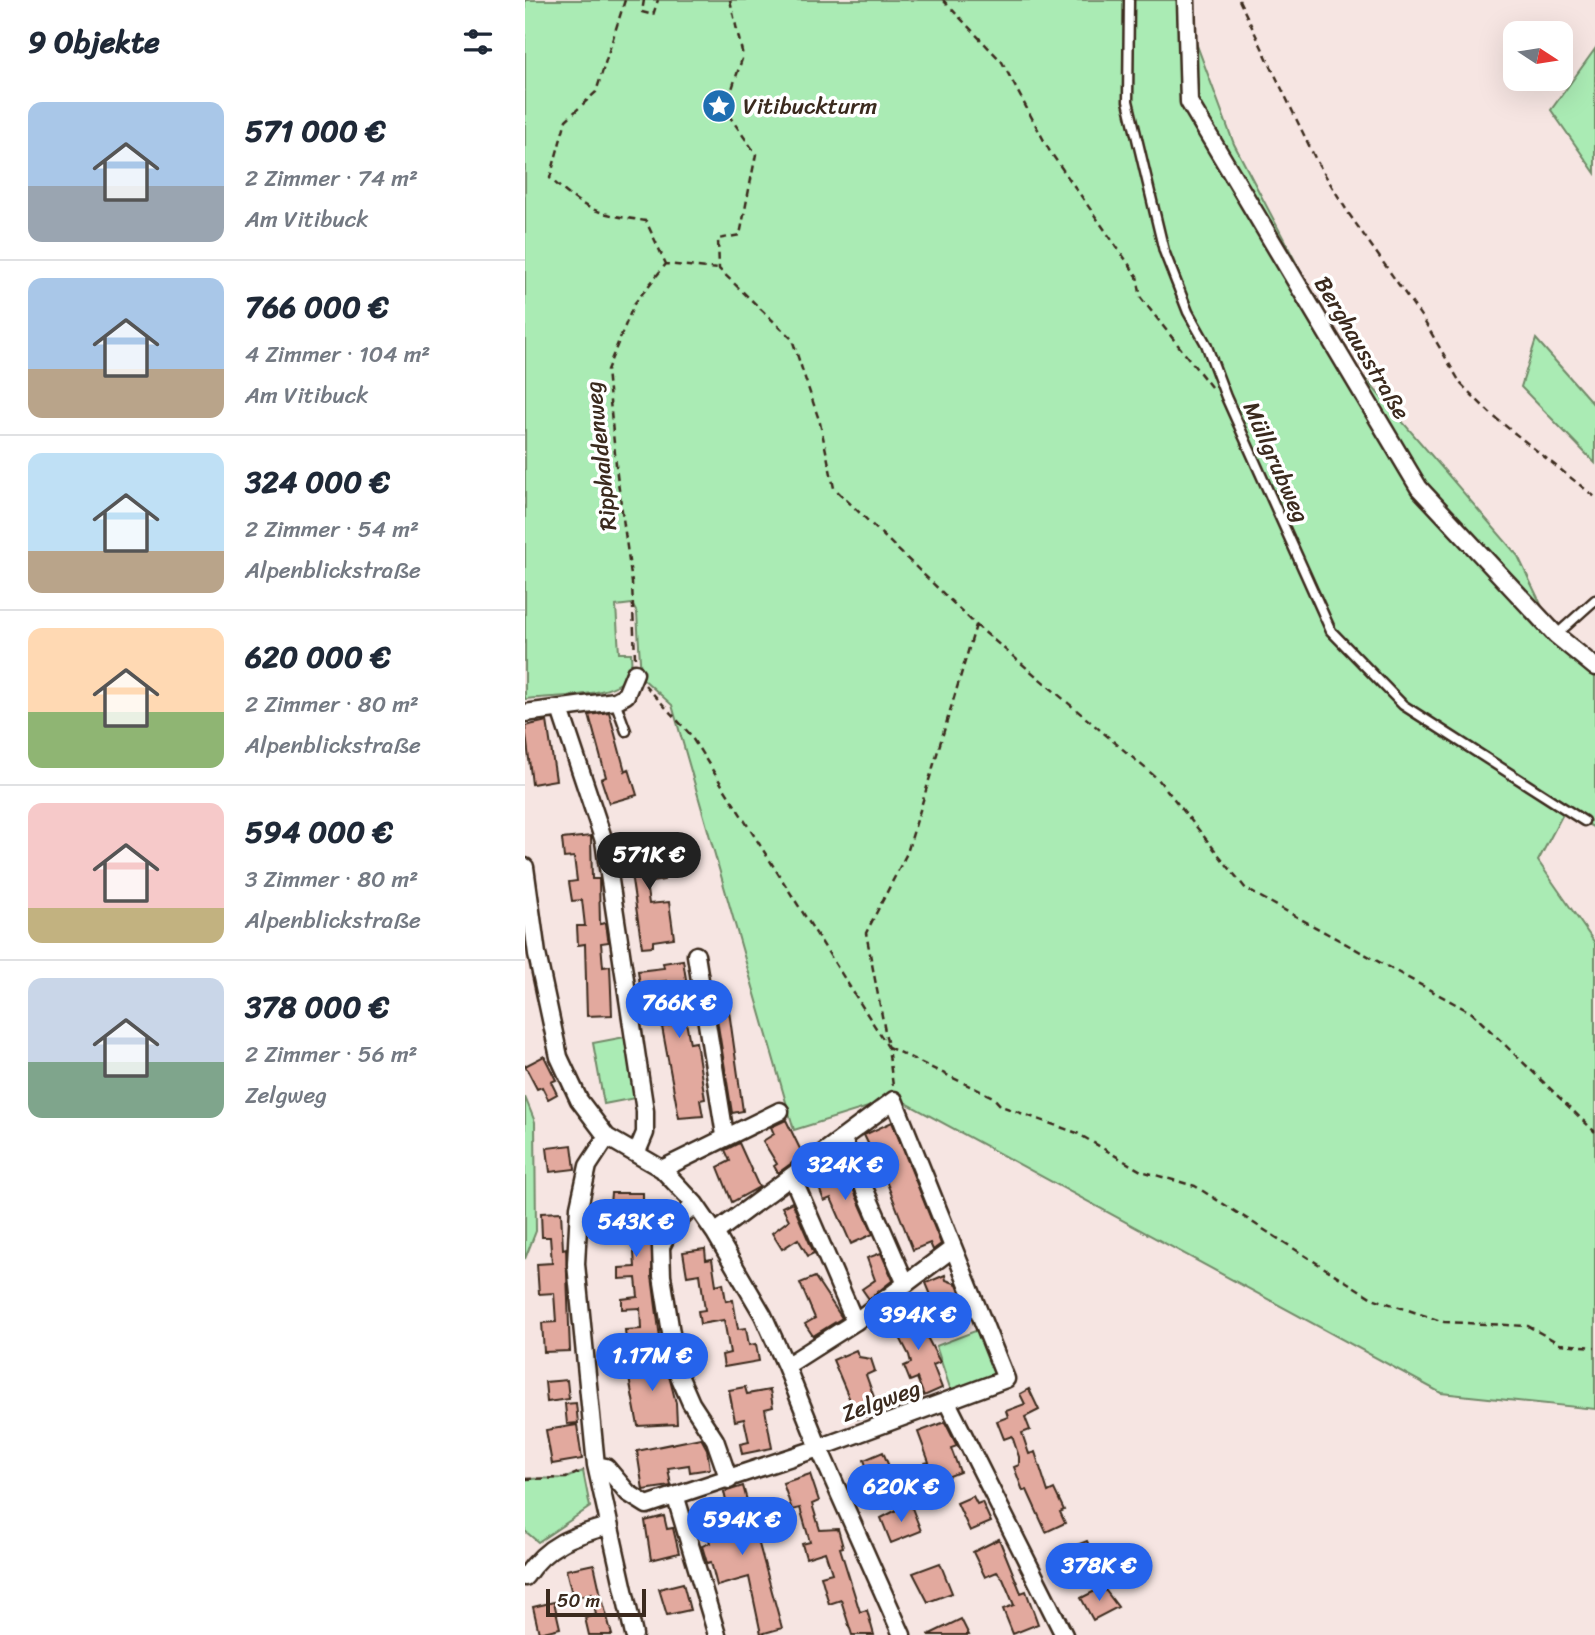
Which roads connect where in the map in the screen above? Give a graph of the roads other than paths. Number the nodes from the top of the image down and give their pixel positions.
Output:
1 (1129, 0) edge
2 (1186, 0) edge
3 (1595, 600) edge
4 (1556, 635) junction
5 (1595, 667) edge
6 (635, 673) road end
7 (614, 701) junction
8 (560, 709) junction
9 (525, 713) edge
10 (626, 731) dead end
11 (1584, 821) dead end
12 (525, 867) edge
13 (696, 955) dead end
14 (780, 1111) dead end
15 (725, 1136) junction
16 (607, 1137) junction
17 (843, 1140) junction
18 (637, 1152) junction
19 (661, 1169) junction
20 (792, 1176) junction
21 (695, 1204) junction
22 (715, 1233) junction
23 (952, 1249) junction
24 (907, 1284) junction
25 (855, 1322) junction
26 (786, 1366) junction
27 (947, 1402) junction
28 (819, 1448) junction
29 (596, 1465) junction
30 (729, 1480) junction
31 (675, 1498) junction
32 (608, 1526) junction
33 (525, 1577) edge
34 (634, 1635) edge
35 (717, 1635) edge
36 (902, 1635) edge
37 (1064, 1635) edge

1 - 11 lane, Müllgrubweg
2 - 4 street, Berghausstraße
3 - 4 lane
4 - 5 street, Berghausstraße
6 - 7 street
7 - 8 street
7 - 10 lane
8 - 9 street
8 - 18 street
12 - 16 street
13 - 15 street
14 - 15 street
15 - 19 street
16 - 18 street
16 - 29 street
17 - 20 street
17 - 23 street
17 - 24 street
18 - 19 street
19 - 21 street
20 - 22 street
20 - 25 street
21 - 22 street
21 - 30 street
22 - 26 street
23 - 24 street
23 - 27 street
24 - 25 street
25 - 26 street
26 - 28 street
27 - 28 street, Zelgweg
27 - 37 street, Zelgweg
28 - 30 street, Zelgweg
28 - 36 street
29 - 31 street, Zelgweg
29 - 32 street
30 - 31 street, Zelgweg
31 - 35 street
32 - 33 street
32 - 34 street

